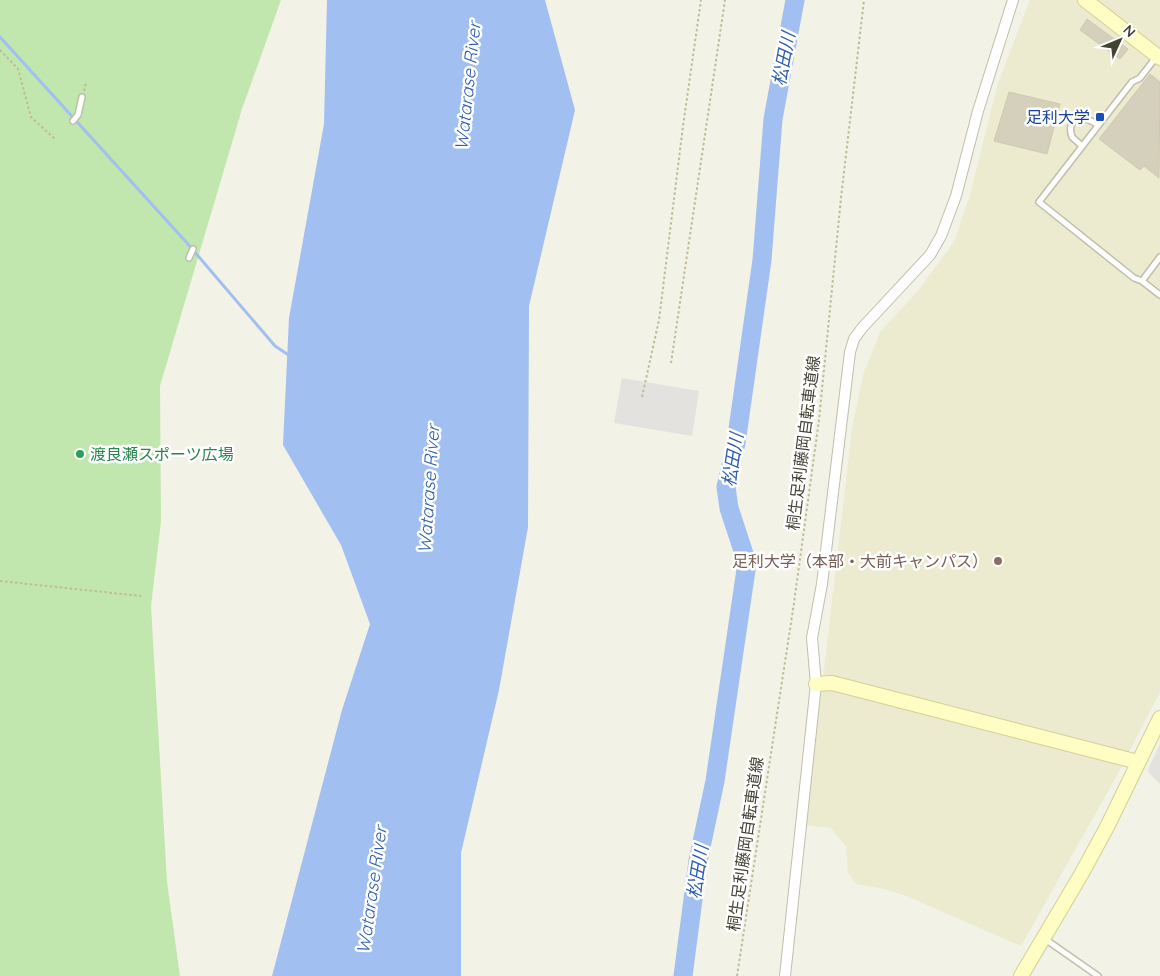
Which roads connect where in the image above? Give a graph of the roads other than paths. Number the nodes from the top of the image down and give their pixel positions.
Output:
1 (1013, 0) edge
2 (1085, 0) edge
3 (1159, 57) edge
4 (82, 97) dead end
5 (73, 121) dead end
6 (1098, 125) junction
7 (1082, 146) junction
8 (193, 249) dead end
9 (1160, 257) edge
10 (189, 258) dead end
11 (1142, 281) junction
12 (1160, 294) edge
13 (816, 684) junction
14 (1160, 718) edge
15 (1138, 762) junction
16 (1044, 938) junction
17 (785, 976) edge
18 (1021, 976) edge
19 (1098, 976) edge

1 - 13 street
2 - 3 street
3 - 6 lane
4 - 5 lane
6 - 7 lane
6 - 7 lane
7 - 11 lane
8 - 10 lane
9 - 11 lane
11 - 12 lane
13 - 15 street
13 - 17 street
14 - 15 street
15 - 16 street
16 - 18 street
16 - 19 lane

